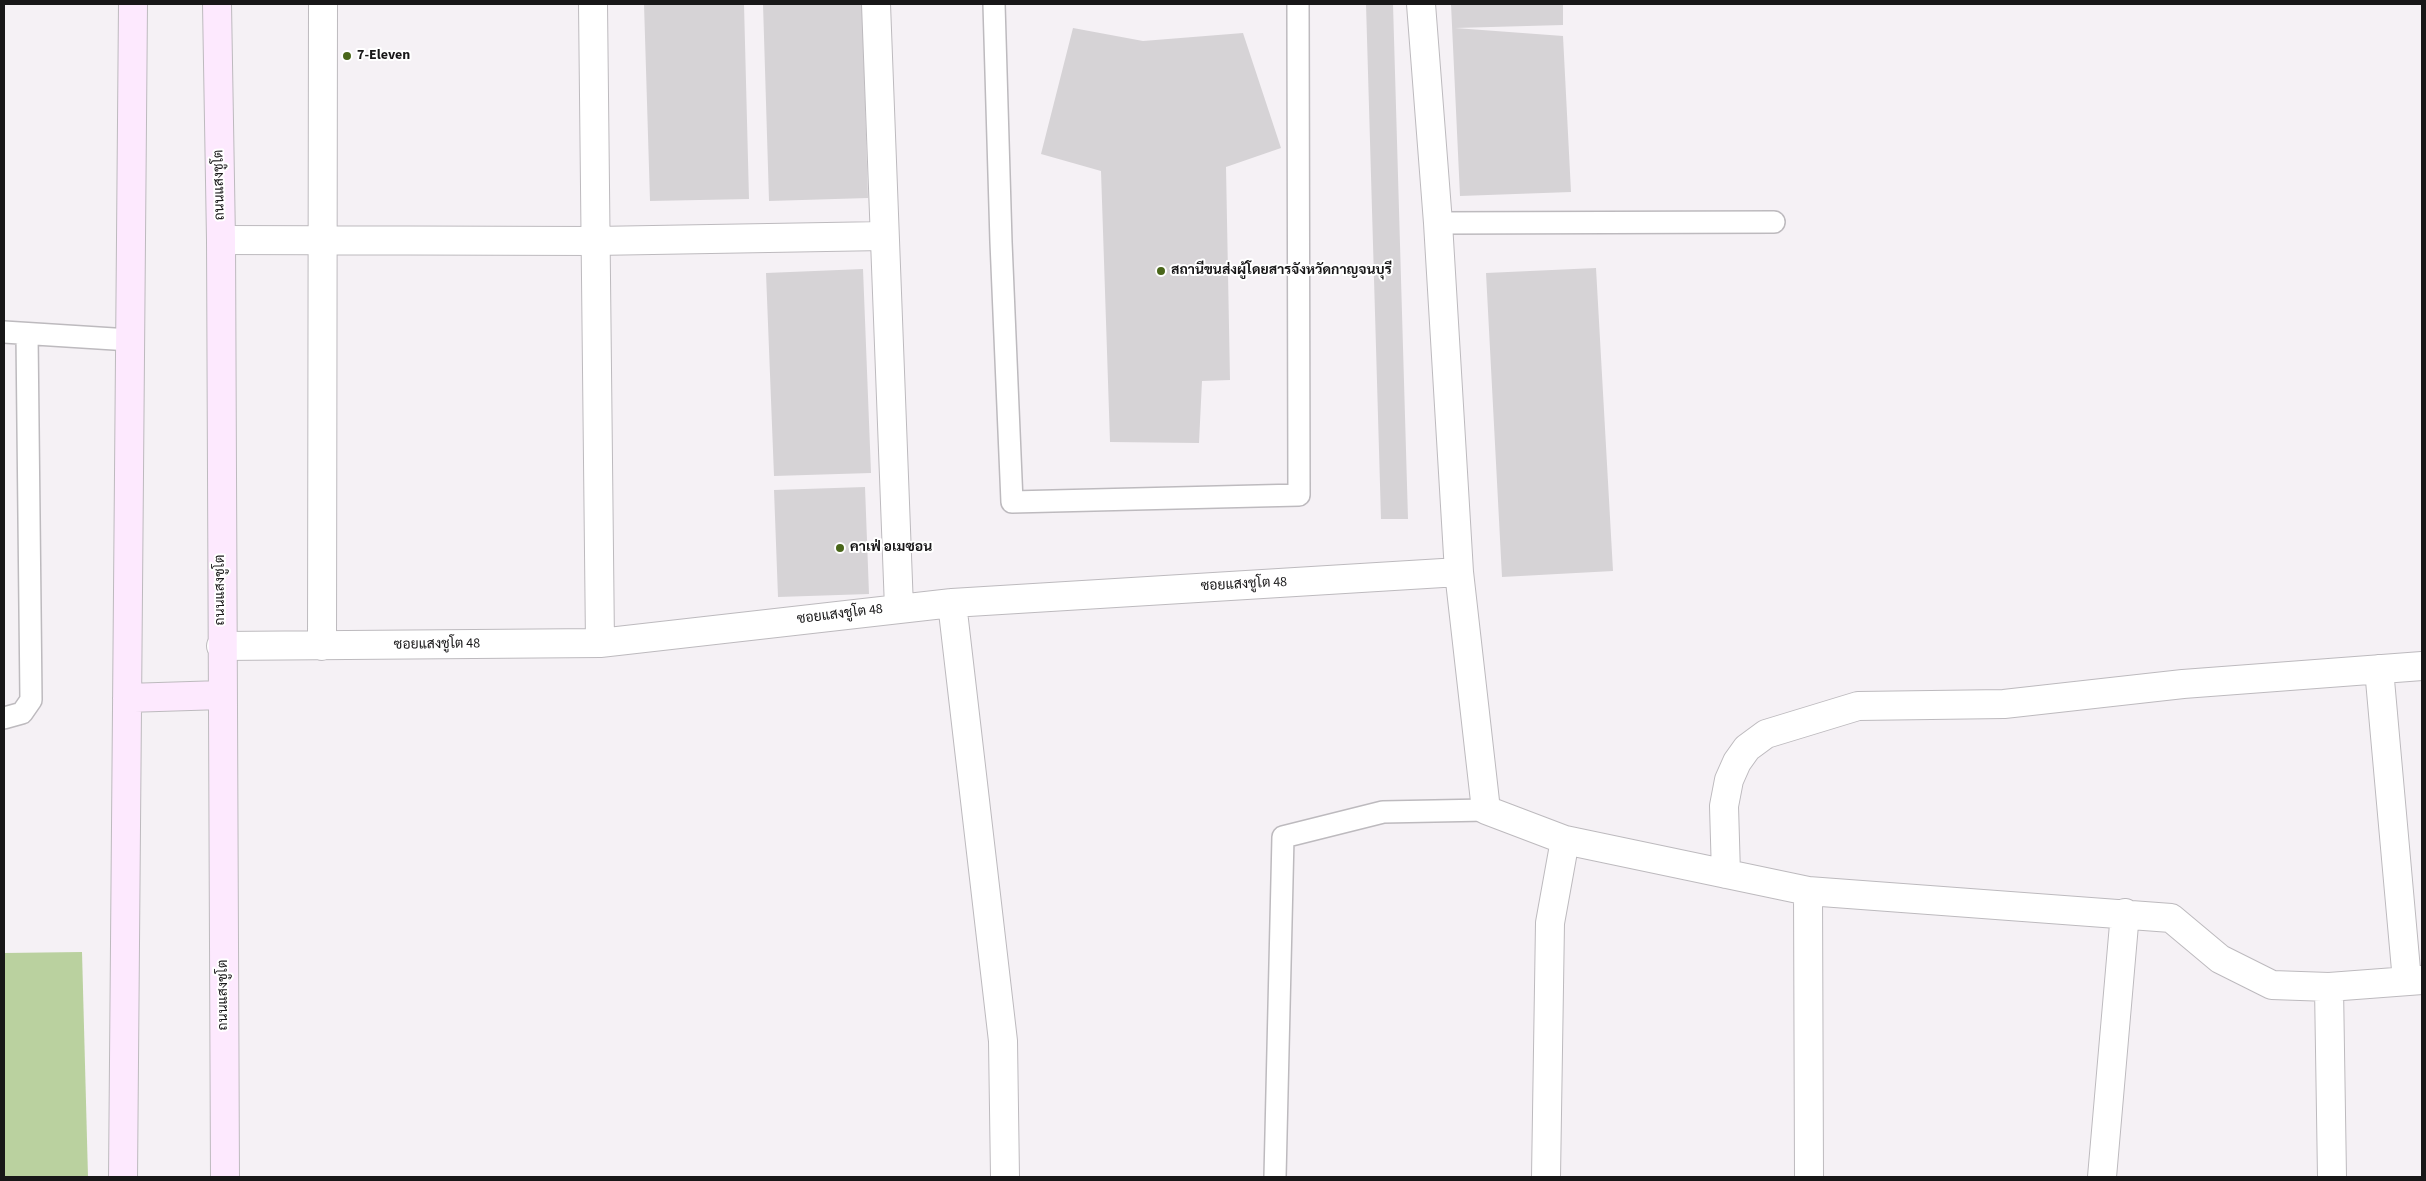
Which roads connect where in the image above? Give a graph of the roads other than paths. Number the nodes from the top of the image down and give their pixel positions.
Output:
1 (133, 4) edge
2 (217, 4) edge
3 (323, 4) edge
4 (593, 4) edge
5 (876, 4) edge
6 (994, 4) edge
7 (1298, 4) edge
8 (1421, 4) edge
9 (1774, 222) dead end
10 (1438, 223) junction
11 (884, 236) junction
12 (221, 240) junction
13 (323, 240) junction
14 (595, 240) junction
15 (4, 332) edge
16 (27, 334) junction
17 (130, 340) junction
18 (1459, 572) junction
19 (952, 603) junction
20 (899, 608) junction
21 (600, 644) junction
22 (221, 646) junction
23 (322, 646) junction
24 (2422, 666) edge
25 (2379, 669) junction
26 (222, 695) junction
27 (127, 698) junction
28 (4, 718) edge
29 (1486, 810) junction
30 (1565, 840) junction
31 (1726, 874) junction
32 (1808, 891) junction
33 (2125, 913) junction
34 (2415, 981) edge
35 (2329, 987) junction
36 (123, 1177) edge
37 (225, 1177) edge
38 (1005, 1177) edge
39 (1275, 1177) edge
40 (1546, 1177) edge
41 (1809, 1177) edge
42 (2102, 1177) edge
43 (2332, 1177) edge

1 - 17 main road
2 - 12 main road, ถนนแสงชูโต
3 - 13 street
4 - 14 street
5 - 11 street
6 - 7 lane
8 - 10 street
9 - 10 lane
10 - 18 street
11 - 14 street
11 - 20 street
12 - 13 street
12 - 22 main road, ถนนแสงชูโต
13 - 14 street
13 - 23 street
14 - 21 street
15 - 16 lane
16 - 17 lane
16 - 28 lane
17 - 27 main road
18 - 19 street, ซอยแสงชูโต 48
18 - 29 street
19 - 20 street, ซอยแสงชูโต 48
19 - 38 street
20 - 21 street, ซอยแสงชูโต 48
21 - 23 street, ซอยแสงชูโต 48
22 - 23 street, ซอยแสงชูโต 48
22 - 26 main road, ถนนแสงชูโต
24 - 25 street
25 - 31 street
25 - 34 street
26 - 27 main road
26 - 37 main road, ถนนแสงชูโต
27 - 36 main road
29 - 30 street
29 - 39 lane
30 - 31 street
30 - 40 street
31 - 32 street
32 - 33 street
32 - 41 street
33 - 35 street
33 - 42 street
34 - 35 street
35 - 43 street

